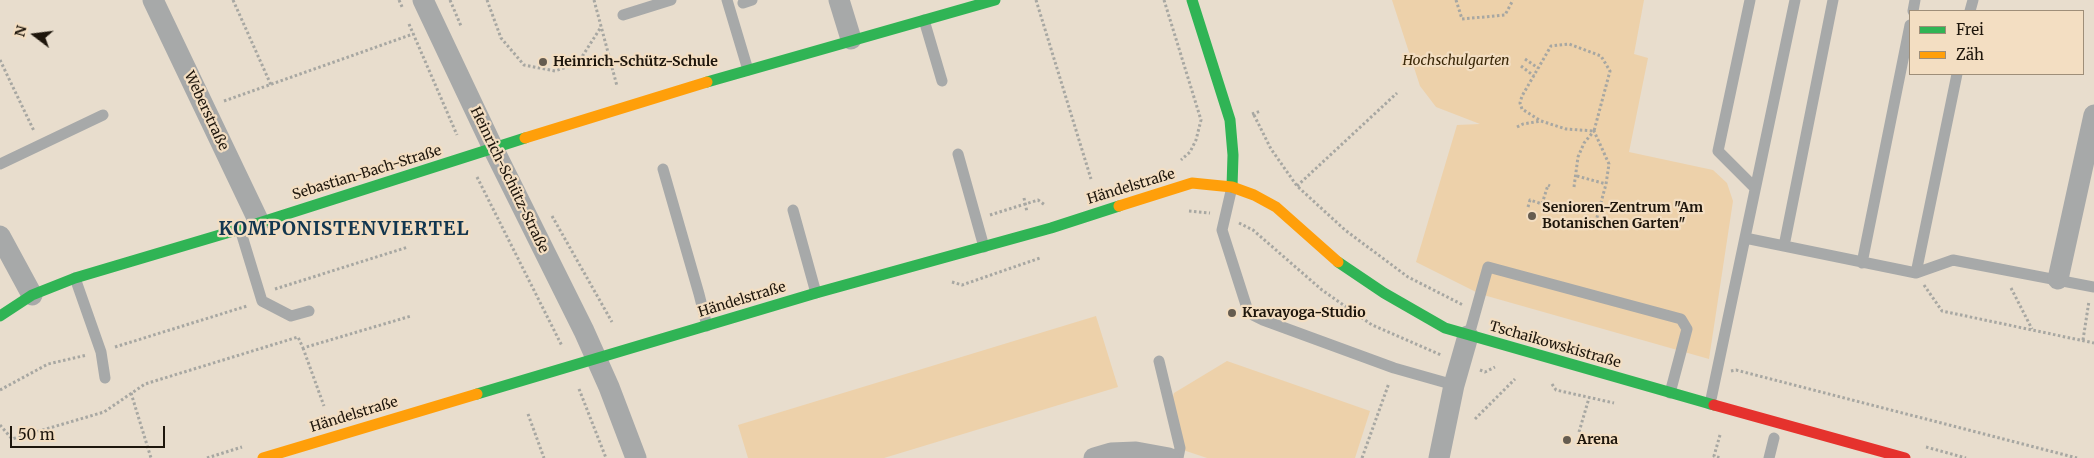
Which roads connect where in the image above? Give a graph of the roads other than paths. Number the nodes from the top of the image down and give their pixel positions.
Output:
1 (153, 0) edge
2 (424, 0) edge
3 (671, 0) edge
4 (727, 0) edge
5 (839, 0) edge
6 (995, 0) edge
7 (1192, 0) edge
8 (1750, 0) edge
9 (1794, 0) edge
10 (1833, 0) edge
11 (623, 14) dead end
12 (923, 19) junction
13 (1909, 30) edge
14 (851, 39) junction
15 (748, 70) junction
16 (1957, 75) edge
17 (942, 81) dead end
18 (103, 115) dead end
19 (2094, 115) edge
20 (493, 148) junction
21 (958, 154) dead end
22 (0, 164) edge
23 (663, 169) dead end
24 (1232, 187) junction
25 (1756, 188) junction
26 (793, 210) dead end
27 (249, 226) junction
28 (0, 236) edge
29 (1745, 238) junction
30 (1784, 246) junction
31 (984, 247) junction
32 (1862, 263) junction
33 (1916, 273) junction
34 (75, 278) junction
35 (2058, 279) junction
36 (2093, 286) edge
37 (816, 293) junction
38 (32, 295) junction
39 (310, 310) dead end
40 (0, 316) edge
41 (707, 326) junction
42 (1468, 336) junction
43 (597, 359) junction
44 (1159, 361) dead end
45 (105, 378) dead end
46 (1454, 385) junction
47 (1670, 393) junction
48 (1710, 404) junction
49 (1774, 438) dead end
50 (263, 458) edge
51 (636, 458) edge
52 (1094, 458) edge
53 (1169, 458) edge
54 (1178, 458) edge
55 (1441, 458) edge
56 (1769, 458) edge
57 (1905, 458) edge

1 - 27 street, Weberstraße
2 - 20 street, Heinrich-Schütz-Straße
3 - 11 lane
4 - 15 lane
5 - 14 street
6 - 12 street, Sebastian-Bach-Straße
7 - 24 street
8 - 25 lane
9 - 25 lane
10 - 30 lane
12 - 14 street, Sebastian-Bach-Straße
12 - 17 lane
13 - 32 lane
14 - 15 street, Sebastian-Bach-Straße
15 - 20 street, Sebastian-Bach-Straße
16 - 33 lane
18 - 22 lane
19 - 35 street
20 - 27 street, Sebastian-Bach-Straße
20 - 43 street, Heinrich-Schütz-Straße
21 - 31 lane
23 - 41 lane
24 - 31 street, Händelstraße
24 - 42 street, Tschaikowskistraße
24 - 46 lane
25 - 29 lane
26 - 37 lane
27 - 34 street, Sebastian-Bach-Straße
27 - 39 lane
28 - 38 street
29 - 30 lane
29 - 48 lane
30 - 32 lane
31 - 37 street, Händelstraße
32 - 33 lane
33 - 35 lane
34 - 38 street, Sebastian-Bach-Straße
34 - 45 lane
35 - 36 lane
37 - 41 street, Händelstraße
38 - 40 street, Sebastian-Bach-Straße
41 - 43 street, Händelstraße
42 - 46 street
42 - 47 street, Tschaikowskistraße
42 - 47 lane
43 - 50 street, Händelstraße
43 - 51 street, Heinrich-Schütz-Straße
44 - 54 lane
46 - 55 street
47 - 48 street, Tschaikowskistraße
48 - 57 street, Tschaikowskistraße
49 - 56 lane
52 - 53 street

